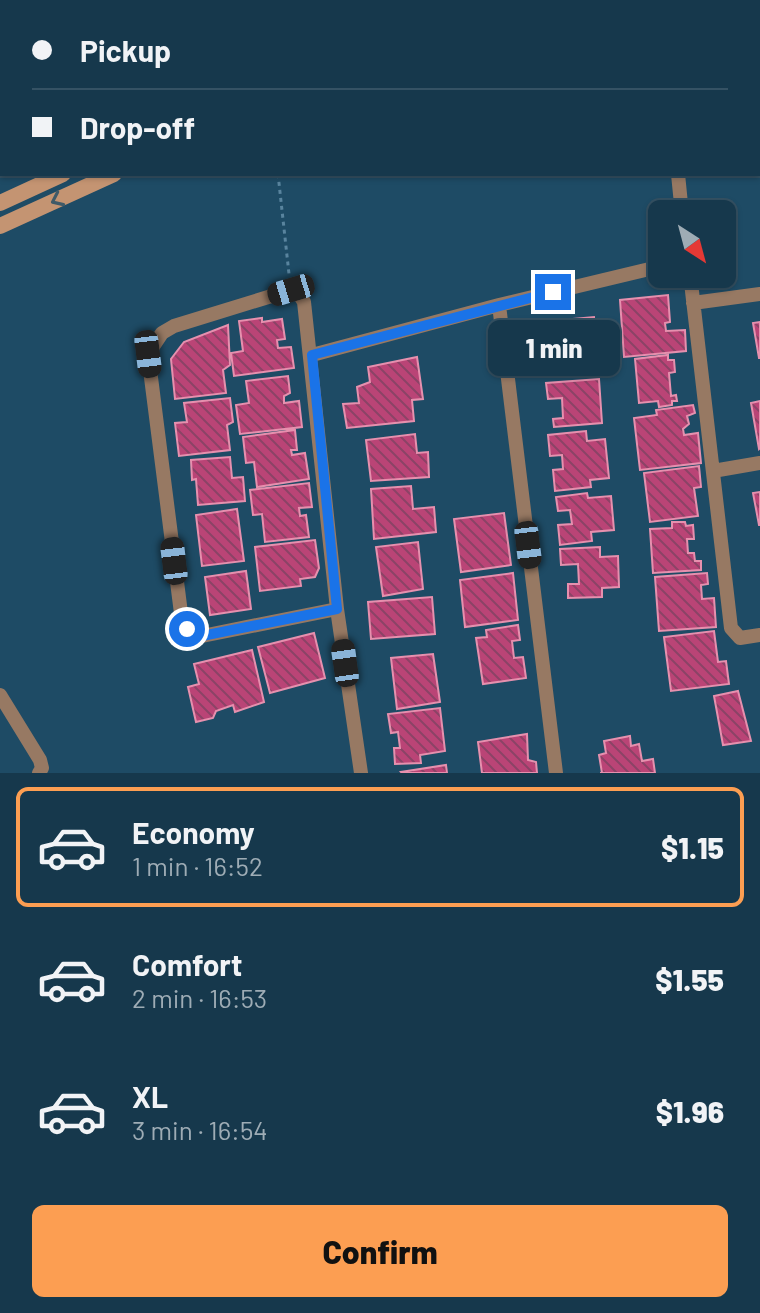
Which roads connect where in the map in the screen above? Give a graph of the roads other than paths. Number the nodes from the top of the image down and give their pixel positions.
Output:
1 (59, 176) edge
2 (110, 176) edge
3 (678, 176) edge
4 (681, 200) edge
5 (0, 203) edge
6 (0, 226) edge
7 (648, 269) edge
8 (691, 288) edge
9 (760, 294) edge
10 (693, 303) junction
11 (499, 305) junction
12 (312, 355) junction
13 (760, 463) edge
14 (713, 471) junction
15 (337, 609) junction
16 (760, 635) edge
17 (0, 695) edge
18 (39, 773) edge
19 (359, 773) edge
20 (556, 773) edge

1 - 5 street
2 -> 6 street
3 - 4 street
7 - 11 street
8 - 10 street
9 - 10 street
10 - 14 street
11 - 12 street
11 - 20 street
12 - 15 street
12 - 15 street
13 - 14 street
14 - 16 street
15 - 19 street
17 - 18 street

